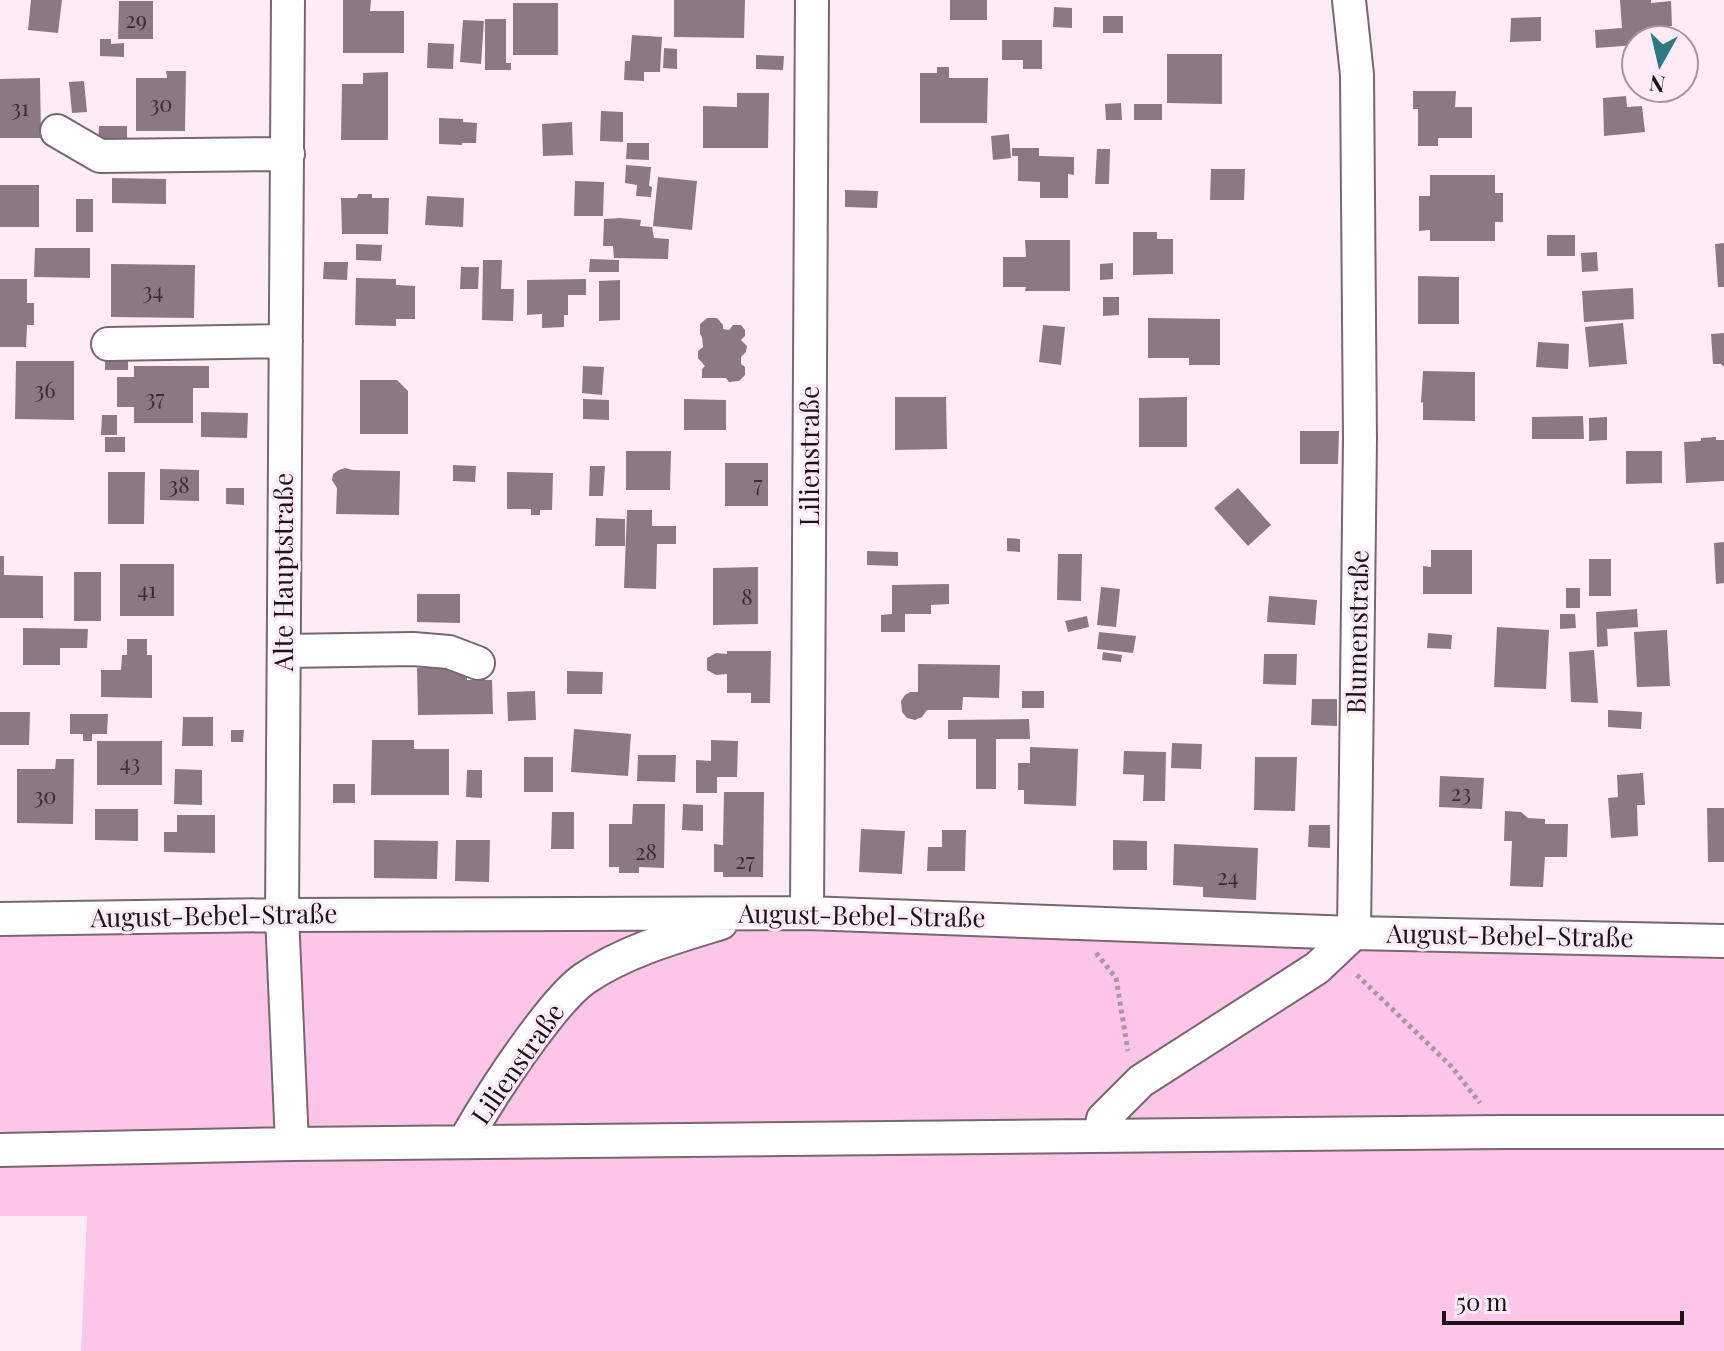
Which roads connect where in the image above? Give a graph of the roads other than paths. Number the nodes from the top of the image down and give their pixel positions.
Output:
1 (288, 0) edge
2 (812, 0) edge
3 (1349, 0) edge
4 (57, 131) dead end
5 (288, 154) junction
6 (286, 341) junction
7 (108, 344) dead end
8 (284, 651) junction
9 (478, 663) dead end
10 (807, 913) junction
11 (751, 914) junction
12 (282, 915) junction
13 (0, 919) edge
14 (1347, 939) junction
15 (1724, 941) edge
16 (1724, 1132) edge
17 (1100, 1136) junction
18 (464, 1142) junction
19 (292, 1144) junction
20 (0, 1150) edge

1 - 5 street, Alte Hauptstraße
2 - 10 street, Lilienstraße
3 - 14 street, Blumenstraße
4 - 5 street
5 - 6 street, Alte Hauptstraße
6 - 7 street
6 - 8 street, Alte Hauptstraße
8 - 9 street
8 - 12 street, Alte Hauptstraße
10 - 11 street, August-Bebel-Straße
10 - 14 street, August-Bebel-Straße
11 - 12 street, August-Bebel-Straße
11 - 18 street, Lilienstraße
12 - 13 street, August-Bebel-Straße
12 - 19 street, Alte Hauptstraße
14 - 15 street, August-Bebel-Straße
14 - 17 street
16 - 17 street
17 - 18 street
18 - 19 street
19 - 20 street

